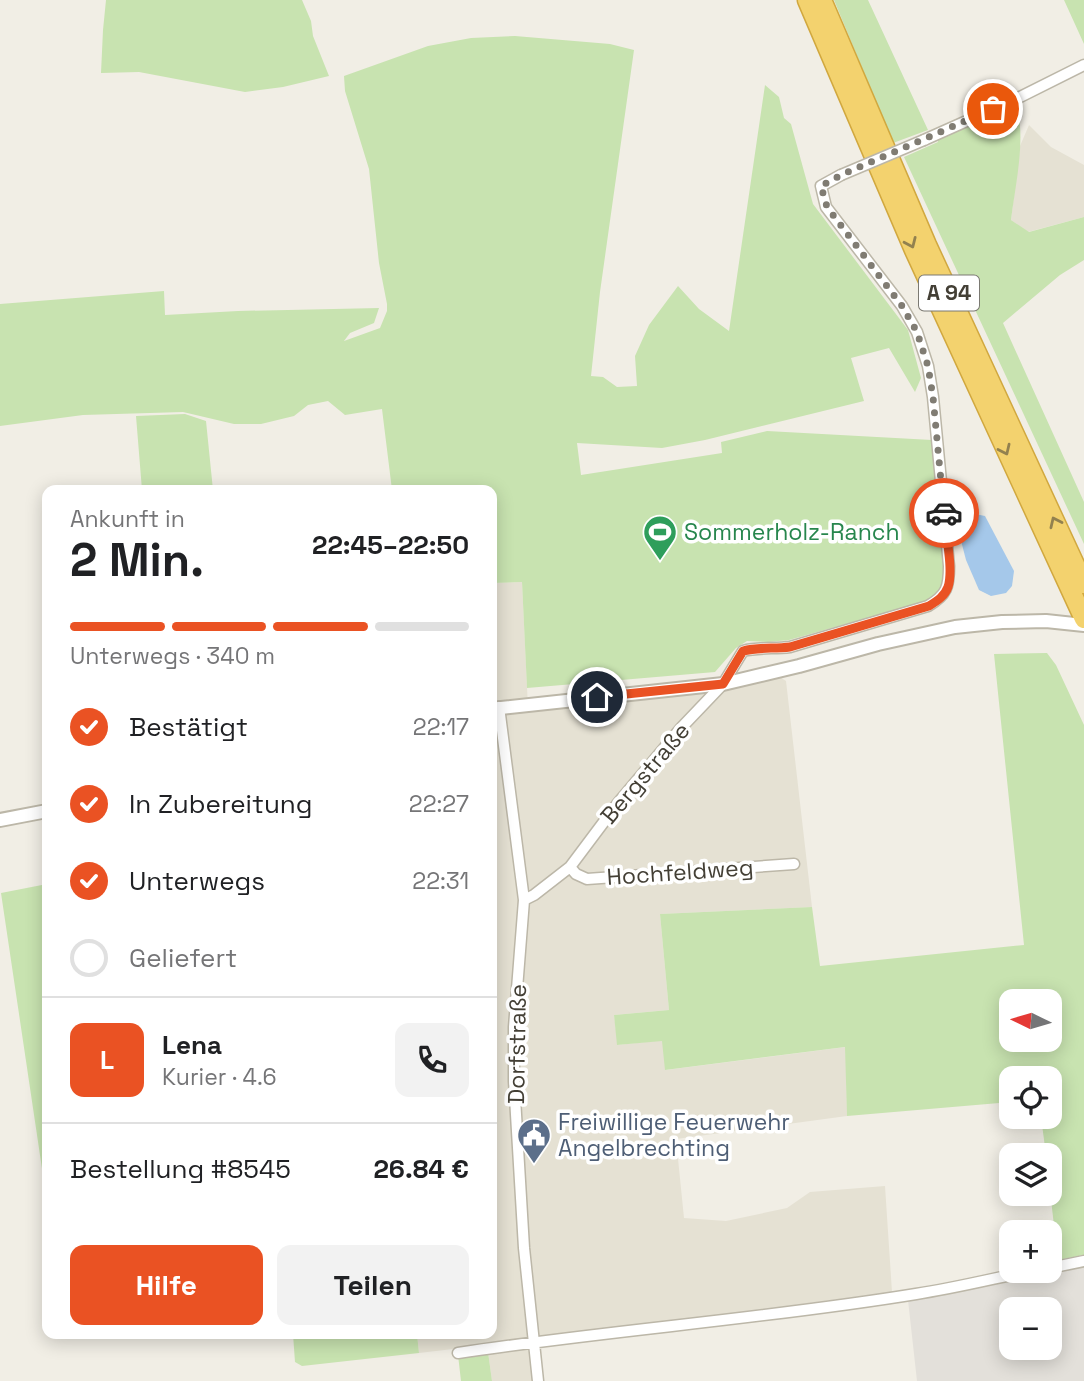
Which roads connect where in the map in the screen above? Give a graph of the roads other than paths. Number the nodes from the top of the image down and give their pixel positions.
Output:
1 (807, 0) edge
2 (822, 0) edge
3 (1084, 65) edge
4 (1084, 584) edge
5 (1084, 619) edge
6 (1084, 625) edge
7 (723, 684) junction
8 (497, 708) edge
9 (497, 721) edge
10 (42, 812) edge
11 (0, 820) edge
12 (794, 864) dead end
13 (570, 867) junction
14 (524, 900) junction
15 (1084, 1261) edge
16 (1062, 1266) edge
17 (999, 1277) edge
18 (533, 1342) junction
19 (458, 1353) dead end
20 (538, 1381) edge

1 -> 5 highway, A 94
4 -> 2 highway, A 94
3 - 7 street, Bergstraße, bridge
6 - 7 street
7 - 8 street
7 - 13 street, Bergstraße
9 - 14 street, Dorfstraße
10 - 11 street
12 - 13 street, Hochfeldweg
13 - 14 street, Bergstraße
14 - 18 street, Dorfstraße
15 - 16 street
17 - 18 street
18 - 19 street
18 - 20 street, Dorfstraße

